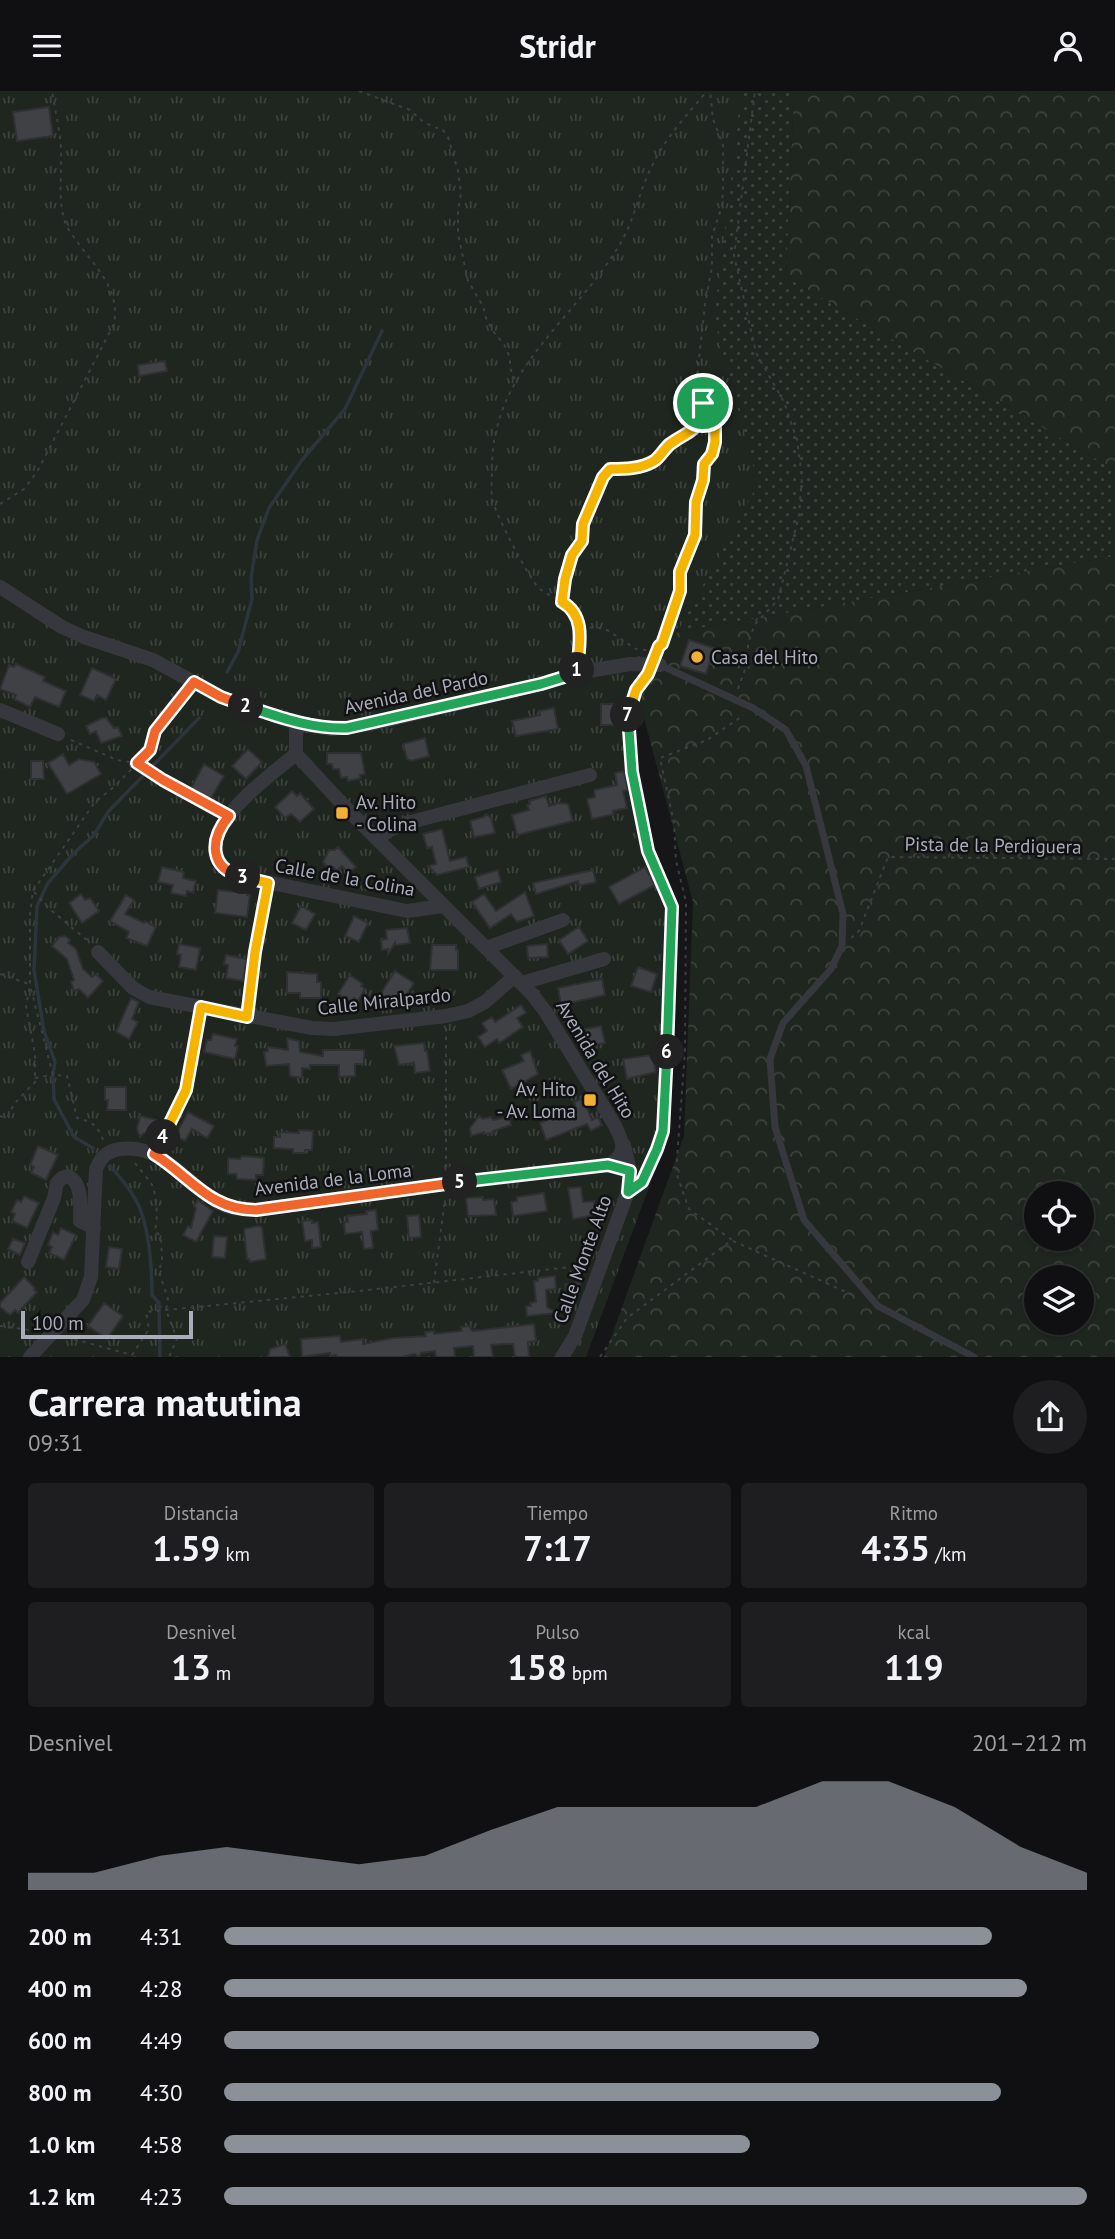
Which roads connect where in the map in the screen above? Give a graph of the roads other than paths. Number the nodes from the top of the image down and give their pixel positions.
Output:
1 (0, 587) edge
2 (655, 665) joint
3 (0, 710) edge
4 (296, 723) junction
5 (58, 734) road end
6 (296, 754) junction
7 (590, 775) dead end
8 (378, 840) junction
9 (443, 906) junction
10 (563, 919) dead end
11 (486, 948) junction
12 (98, 952) road end
13 (604, 959) dead end
14 (519, 980) junction
15 (622, 1139) junction
16 (613, 1163) junction
17 (630, 1171) junction
18 (94, 1228) junction
19 (28, 1262) dead end
20 (30, 1357) edge
21 (562, 1357) edge
22 (974, 1357) edge

1 - 4 street, Avenida del Pardo
2 - 4 street, Avenida del Pardo
2 - 22 lane
3 - 5 street
4 - 6 street
6 - 8 street, Avenida del Hito
6 - 9 street, Calle de la Colina
7 - 8 street
8 - 9 street, Avenida del Hito
9 - 11 street, Avenida del Hito
10 - 11 street
11 - 14 street, Avenida del Hito
12 - 14 street, Calle Miralpardo
13 - 14 street, Avenida del Hito
14 - 15 street, Avenida del Hito
15 - 16 street, Avenida del Hito
15 - 17 street, Calle Monte Alto
16 - 17 street
16 - 18 street, Avenida de la Loma
17 - 21 street, Calle Monte Alto
18 - 19 street
18 - 20 street

